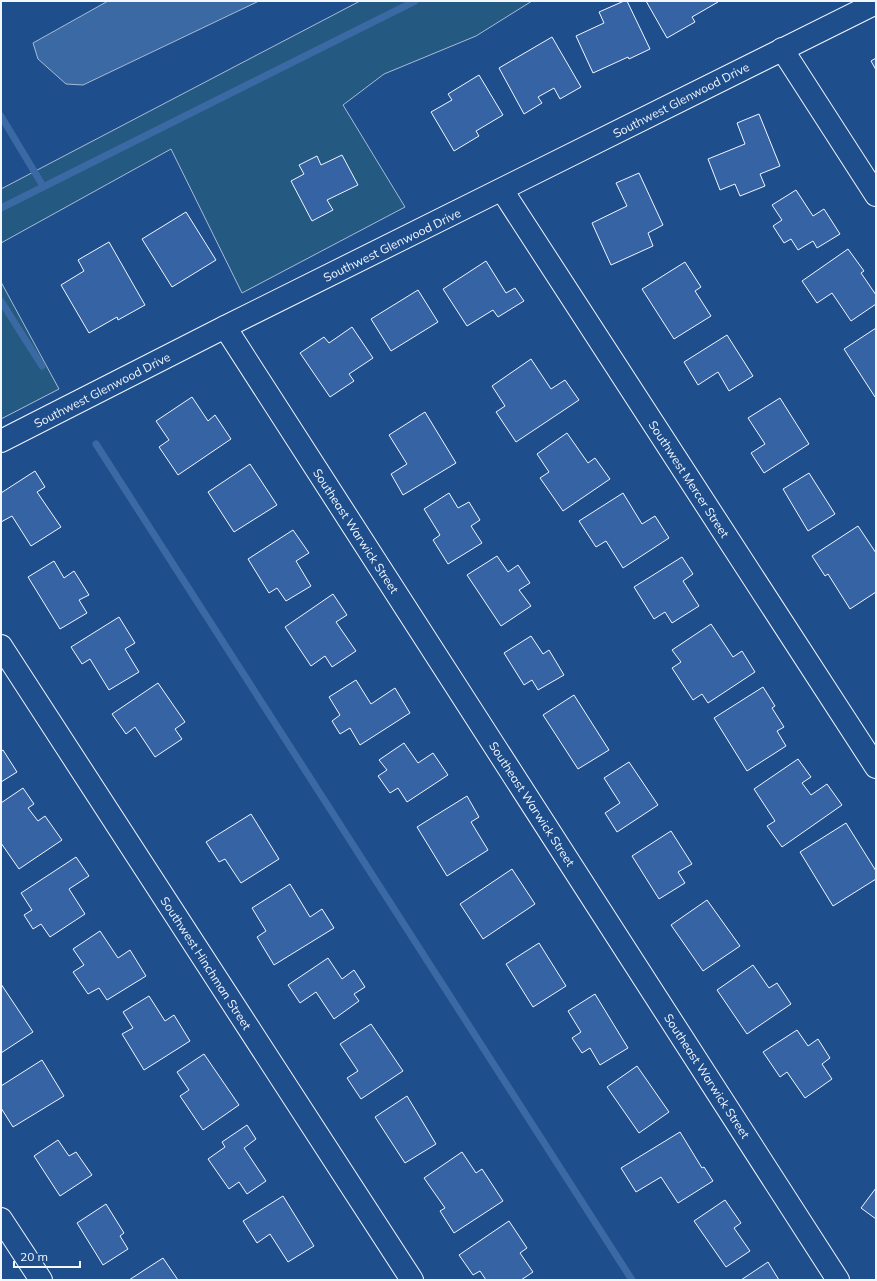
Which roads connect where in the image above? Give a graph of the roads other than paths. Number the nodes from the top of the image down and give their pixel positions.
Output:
1 (876, 3) edge
2 (782, 49) junction
3 (502, 190) junction
4 (876, 195) edge
5 (225, 328) junction
6 (1, 441) edge
7 (1, 646) edge
8 (876, 767) edge
9 (1, 1219) edge
10 (41, 1280) edge
11 (412, 1280) edge
12 (838, 1280) edge

1 - 2 street, Southwest Glenwood Drive
2 - 3 street, Southwest Glenwood Drive
2 - 4 street
3 - 5 street, Southwest Glenwood Drive
3 - 8 street, Southwest Mercer Street
5 - 6 street, Southwest Glenwood Drive
5 - 12 street, Southeast Warwick Street
7 - 11 street, Southwest Hinchman Street
9 - 10 street

